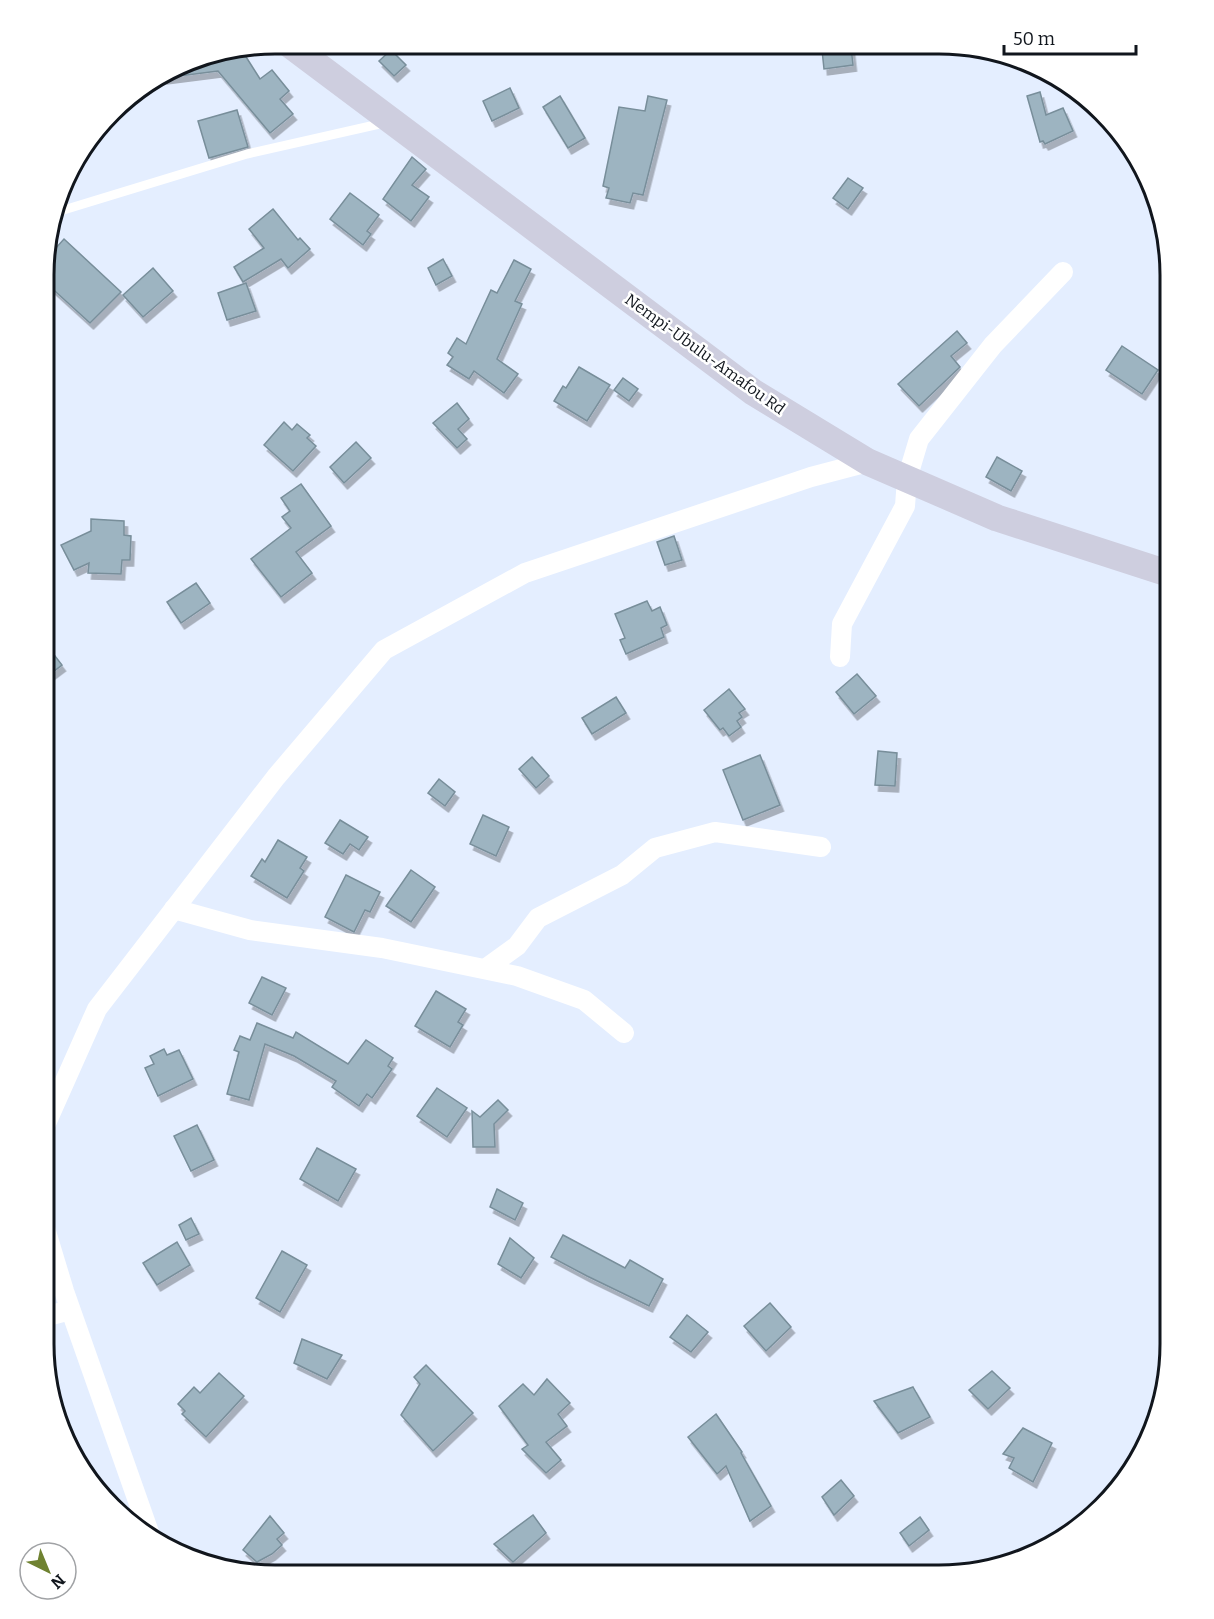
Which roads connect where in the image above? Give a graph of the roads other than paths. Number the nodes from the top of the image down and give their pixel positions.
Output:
1 (302, 54) edge
2 (390, 121) junction
3 (64, 210) edge
4 (1064, 272) dead end
5 (868, 462) junction
6 (907, 479) junction
7 (1160, 571) edge
8 (840, 657) dead end
9 (821, 847) dead end
10 (174, 909) junction
11 (485, 969) junction
12 (624, 1033) dead end
13 (54, 1105) edge
14 (54, 1258) edge
15 (70, 1310) junction
16 (54, 1314) edge
17 (146, 1523) edge

1 - 2 street, Nempi-Ubulu-Amafou Rd
2 - 3 lane
2 - 5 street, Nempi-Ubulu-Amafou Rd
4 - 6 street
5 - 6 street, Nempi-Ubulu-Amafou Rd
5 - 10 street
6 - 7 street, Nempi-Ubulu-Amafou Rd
6 - 8 street
9 - 11 street
10 - 11 street
10 - 13 street
11 - 12 street
14 - 15 street
15 - 16 street
15 - 17 street

